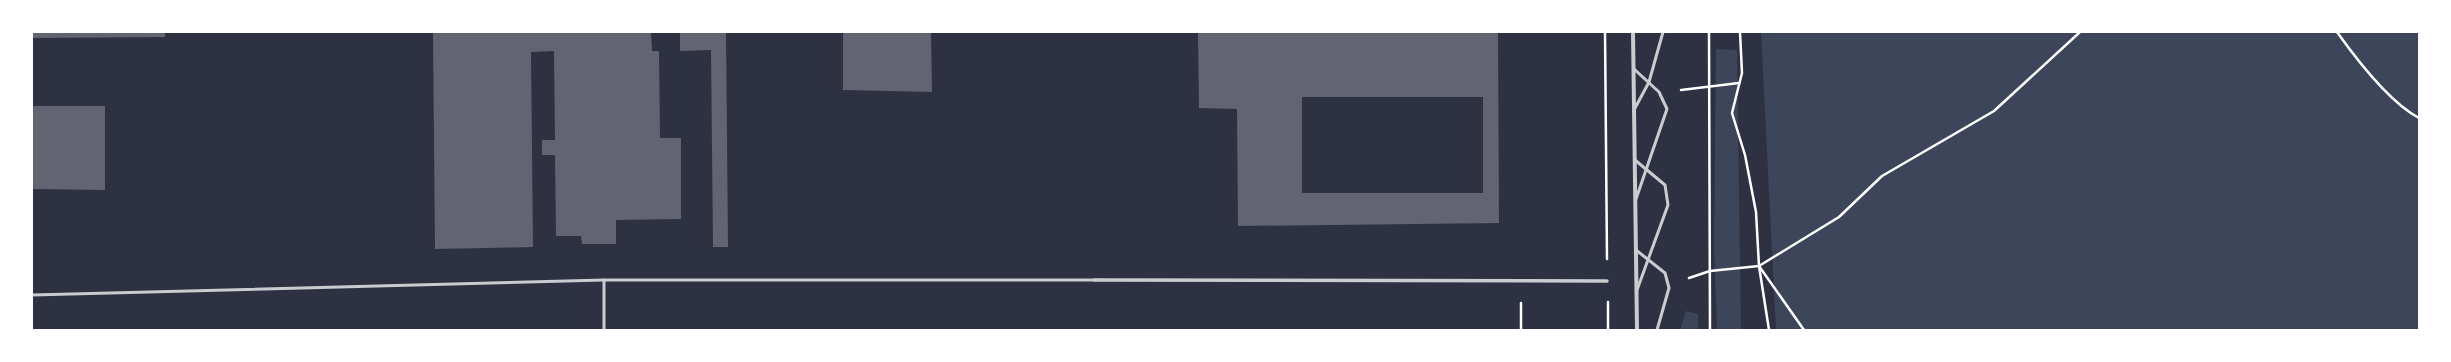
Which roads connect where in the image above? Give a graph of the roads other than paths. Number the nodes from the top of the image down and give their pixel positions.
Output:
1 (1633, 32) edge
2 (1663, 32) edge
3 (1634, 69) junction
4 (1649, 82) junction
5 (1634, 110) junction
6 (1635, 160) junction
7 (1646, 169) junction
8 (1635, 201) junction
9 (1636, 250) junction
10 (1648, 260) junction
11 (604, 280) junction
12 (1094, 280) joint
13 (1607, 281) road end
14 (1636, 292) junction
15 (32, 295) edge
16 (604, 330) edge
17 (1637, 330) edge
18 (1657, 330) edge

1 - 3 street
2 - 4 lane
3 - 4 lane
3 - 5 street
4 - 5 lane
4 - 7 lane
5 - 6 street
6 - 7 lane
6 - 8 street
7 - 8 lane
7 - 10 lane
8 - 9 street
9 - 10 lane
9 - 14 street
10 - 14 lane
10 - 18 lane
11 - 12 lane
11 - 15 lane
11 - 16 lane
12 - 13 street
14 - 17 street

